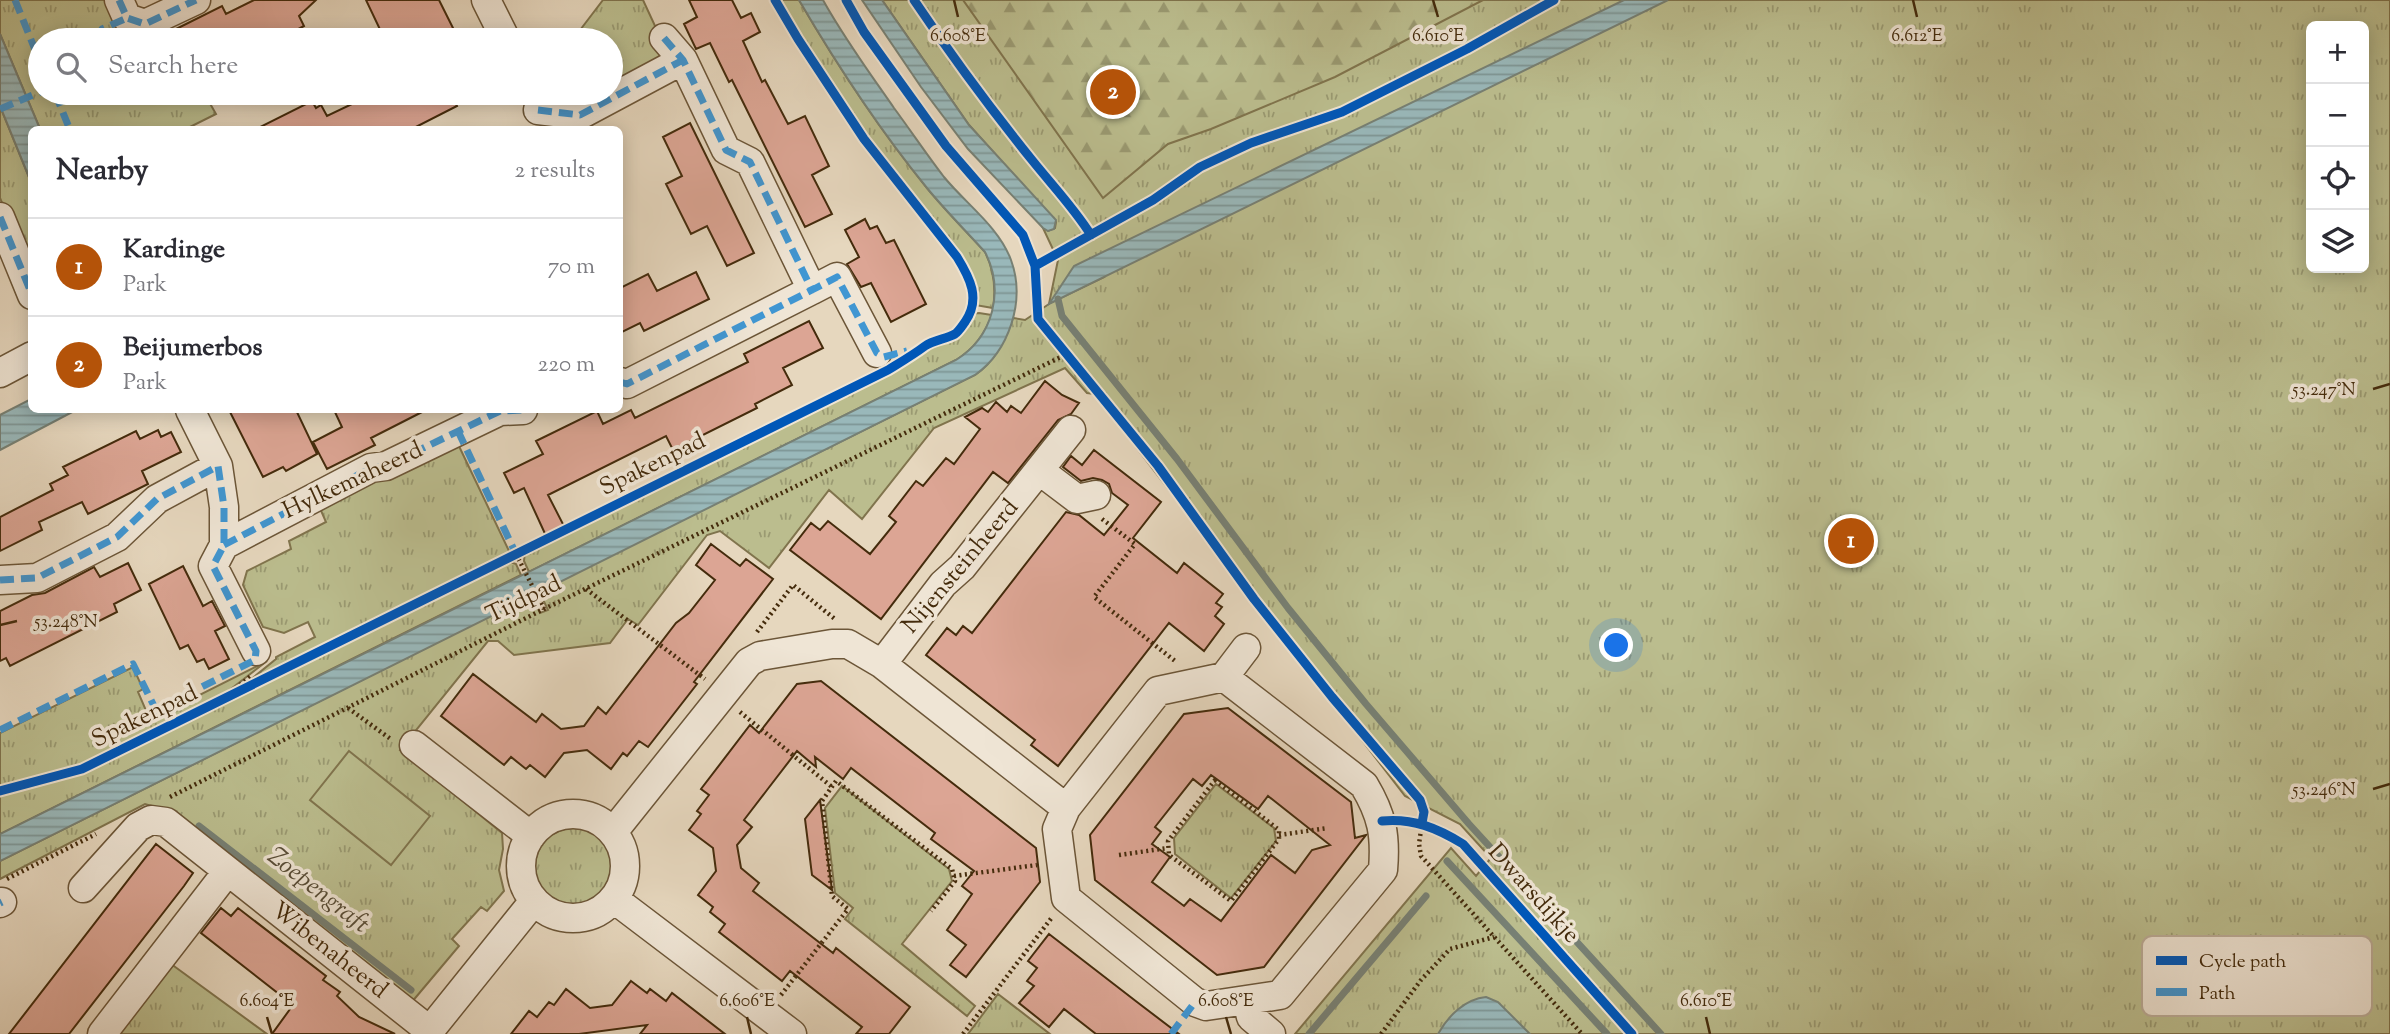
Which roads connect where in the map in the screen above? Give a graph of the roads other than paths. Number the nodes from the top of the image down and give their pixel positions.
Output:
1 (119, 0) edge
2 (197, 0) edge
3 (486, 0) edge
4 (500, 28) edge
5 (664, 38) dead end
6 (683, 60) junction
7 (623, 92) edge
8 (599, 105) edge
9 (533, 111) edge
10 (0, 217) edge
11 (28, 285) edge
12 (812, 290) junction
13 (877, 353) dead end
14 (28, 358) edge
15 (0, 373) edge
16 (623, 383) edge
17 (192, 413) edge
18 (496, 413) edge
19 (1071, 430) dead end
20 (218, 466) junction
21 (1040, 471) junction
22 (1087, 497) road end
23 (224, 545) junction
24 (0, 580) edge
25 (1246, 648) dead end
26 (256, 651) dead end
27 (882, 664) junction
28 (1212, 679) junction
29 (414, 745) road end
30 (1066, 808) junction
31 (613, 832) junction
32 (531, 836) junction
33 (227, 872) junction
34 (83, 888) dead end
35 (614, 899) junction
36 (534, 901) junction
37 (1247, 1000) junction
38 (429, 1032) edge
39 (102, 1034) edge
40 (792, 1034) edge
41 (1271, 1034) edge

1 - 2 street
3 - 4 street
5 - 6 street
6 - 7 street
6 - 12 street
8 - 9 street
10 - 11 street
12 - 13 street
12 - 16 street
14 - 15 street
17 - 20 street
18 - 23 street, Hylkemaheerd
19 - 21 street, Nijensteinheerd
20 - 23 street
20 - 24 street
21 - 22 street
21 - 27 street, Nijensteinheerd
23 - 26 street
25 - 28 street
27 - 30 street
27 - 31 street
28 - 30 street
28 - 37 street
29 - 32 street
30 - 37 street
31 - 32 street
31 - 35 street
32 - 36 street
33 - 34 street, Wibenaheerd
33 - 38 street, Wibenaheerd
33 - 39 street
35 - 36 street
35 - 40 street
36 - 38 street, Wibenaheerd
37 - 41 street

